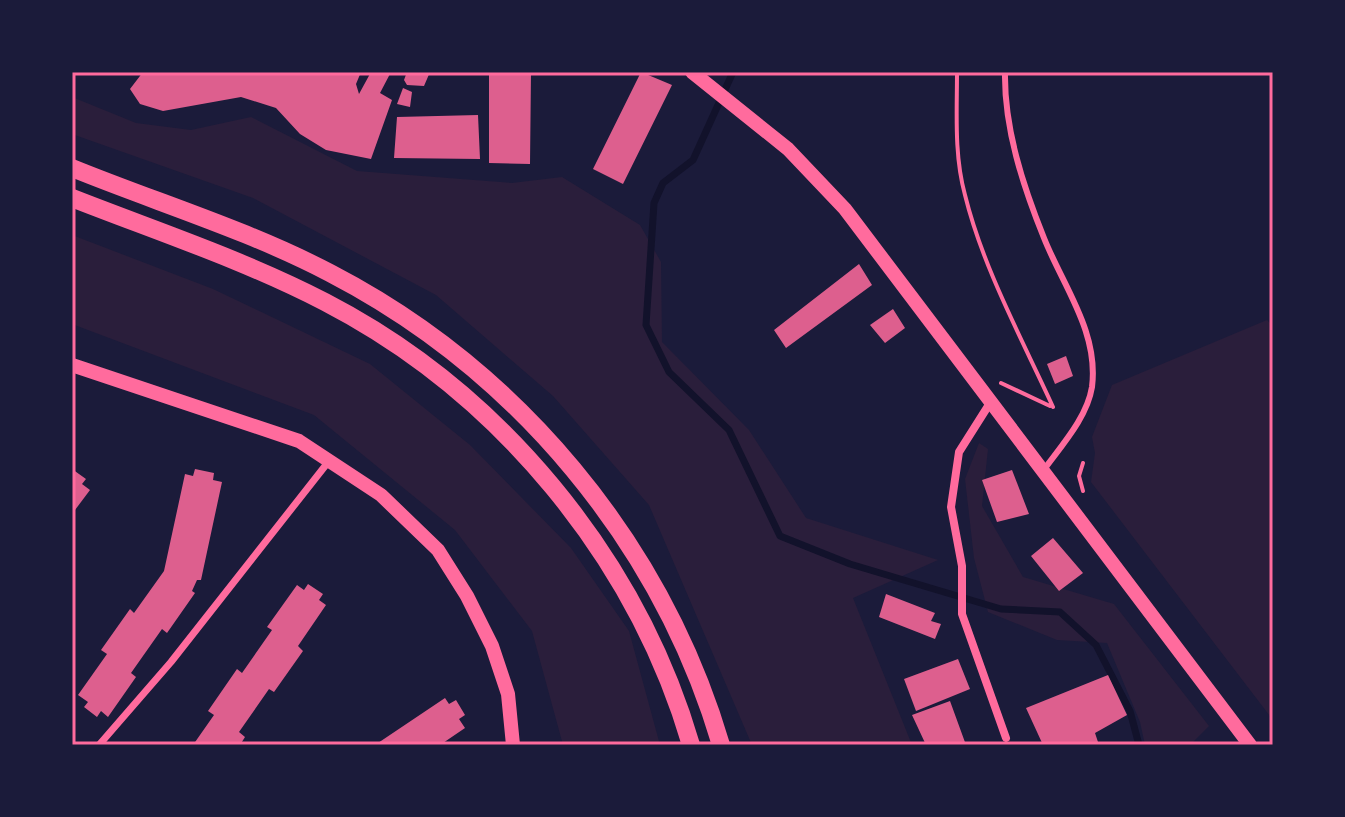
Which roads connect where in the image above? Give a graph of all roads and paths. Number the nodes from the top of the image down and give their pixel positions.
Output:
1 (957, 72) edge
2 (1005, 72) edge
3 (694, 73) edge
4 (72, 168) edge
5 (72, 198) edge
6 (72, 365) edge
7 (1001, 383) dead end
8 (990, 403) junction
9 (330, 460) junction
10 (1083, 463) dead end
11 (1041, 473) junction
12 (1085, 501) dead end
13 (1006, 738) dead end
14 (99, 745) edge
15 (513, 745) edge
16 (691, 745) edge
17 (721, 745) edge
18 (1250, 745) edge

1 - 7 path
2 - 11 lane
3 - 8 street
4 - 17 main road
5 - 16 main road
6 - 9 street
8 - 11 street
8 - 13 street
9 - 14 street
9 - 15 street
10 - 12 path
11 - 18 street

